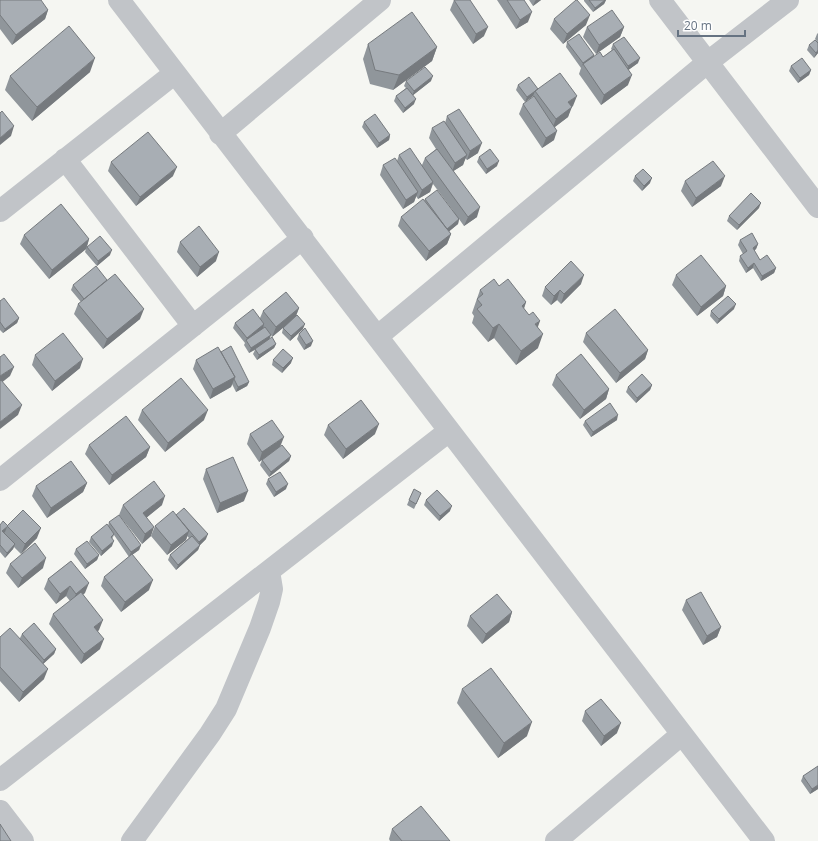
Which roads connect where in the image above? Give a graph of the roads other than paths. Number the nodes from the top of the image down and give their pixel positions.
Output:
1 (120, 0) edge
2 (380, 0) edge
3 (660, 0) edge
4 (788, 0) edge
5 (708, 62) junction
6 (175, 73) junction
7 (220, 134) junction
8 (65, 159) junction
9 (818, 207) edge
10 (0, 211) edge
11 (303, 238) junction
12 (193, 326) junction
13 (378, 336) junction
14 (449, 431) junction
15 (0, 480) edge
16 (270, 571) junction
17 (682, 734) junction
18 (1, 776) edge
19 (0, 811) edge
20 (23, 841) edge
21 (132, 841) edge
22 (556, 841) edge
23 (764, 841) edge

1 - 6 street
2 - 7 street
3 - 5 street
4 - 5 street
5 - 9 street
5 - 13 street
6 - 7 street
6 - 8 street
7 - 11 street
8 - 10 street
8 - 12 street
11 - 12 street
11 - 13 street
12 - 15 street
13 - 14 street
14 - 16 street
14 - 17 street
16 - 18 street
16 - 21 street
17 - 22 street
17 - 23 street
19 - 20 street

